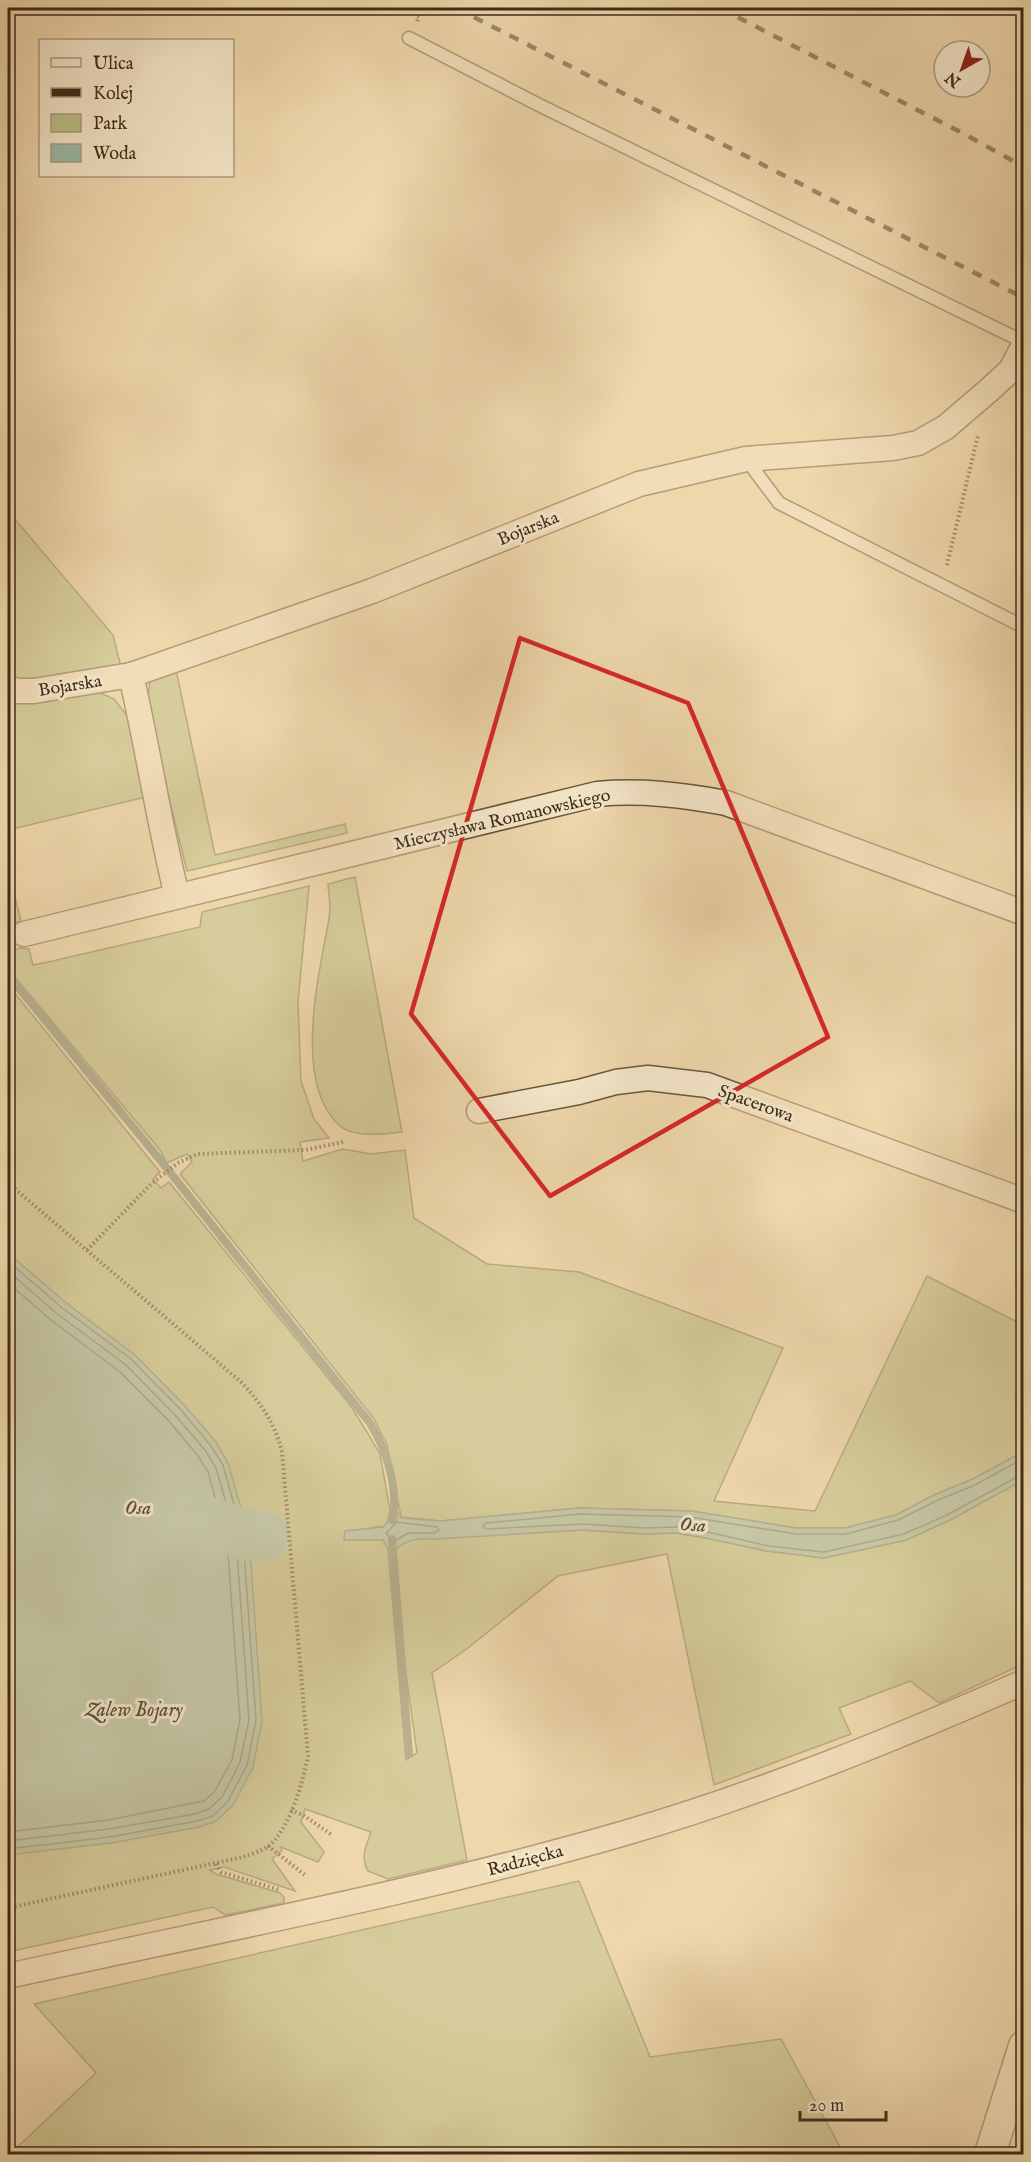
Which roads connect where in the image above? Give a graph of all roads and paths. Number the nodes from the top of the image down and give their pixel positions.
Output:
1 (409, 38) dead end
2 (1023, 343) edge
3 (988, 391) junction
4 (746, 459) junction
5 (942, 586) junction
6 (1023, 627) edge
7 (131, 675) junction
8 (8, 688) edge
9 (177, 896) junction
10 (1023, 913) edge
11 (16, 936) edge
12 (479, 1111) dead end
13 (343, 1142) dead end
14 (8, 1183) edge
15 (1023, 1201) edge
16 (87, 1250) junction
17 (1023, 1682) edge
18 (291, 1810) junction
19 (332, 1835) dead end
20 (268, 1846) junction
21 (216, 1864) junction
22 (305, 1875) dead end
23 (8, 1908) edge
24 (296, 1913) junction
25 (8, 1976) edge
26 (1021, 2062) edge
27 (990, 2154) edge

1 - 2 lane
2 - 3 street, Bojarska
3 - 4 street, Bojarska
3 - 5 path
4 - 5 lane
4 - 7 street, Bojarska
5 - 6 lane
7 - 8 street, Bojarska
7 - 9 street
9 - 10 street, Mieczysława Romanowskiego
9 - 11 street, Mieczysława Romanowskiego
12 - 15 street, Spacerowa
13 - 16 path
14 - 16 path
16 - 18 path
17 - 24 street, Radzięcka
18 - 19 path
18 - 20 path
20 - 21 path
20 - 22 path
21 - 23 path
21 - 24 path
24 - 25 street, Radzięcka
26 - 27 street

